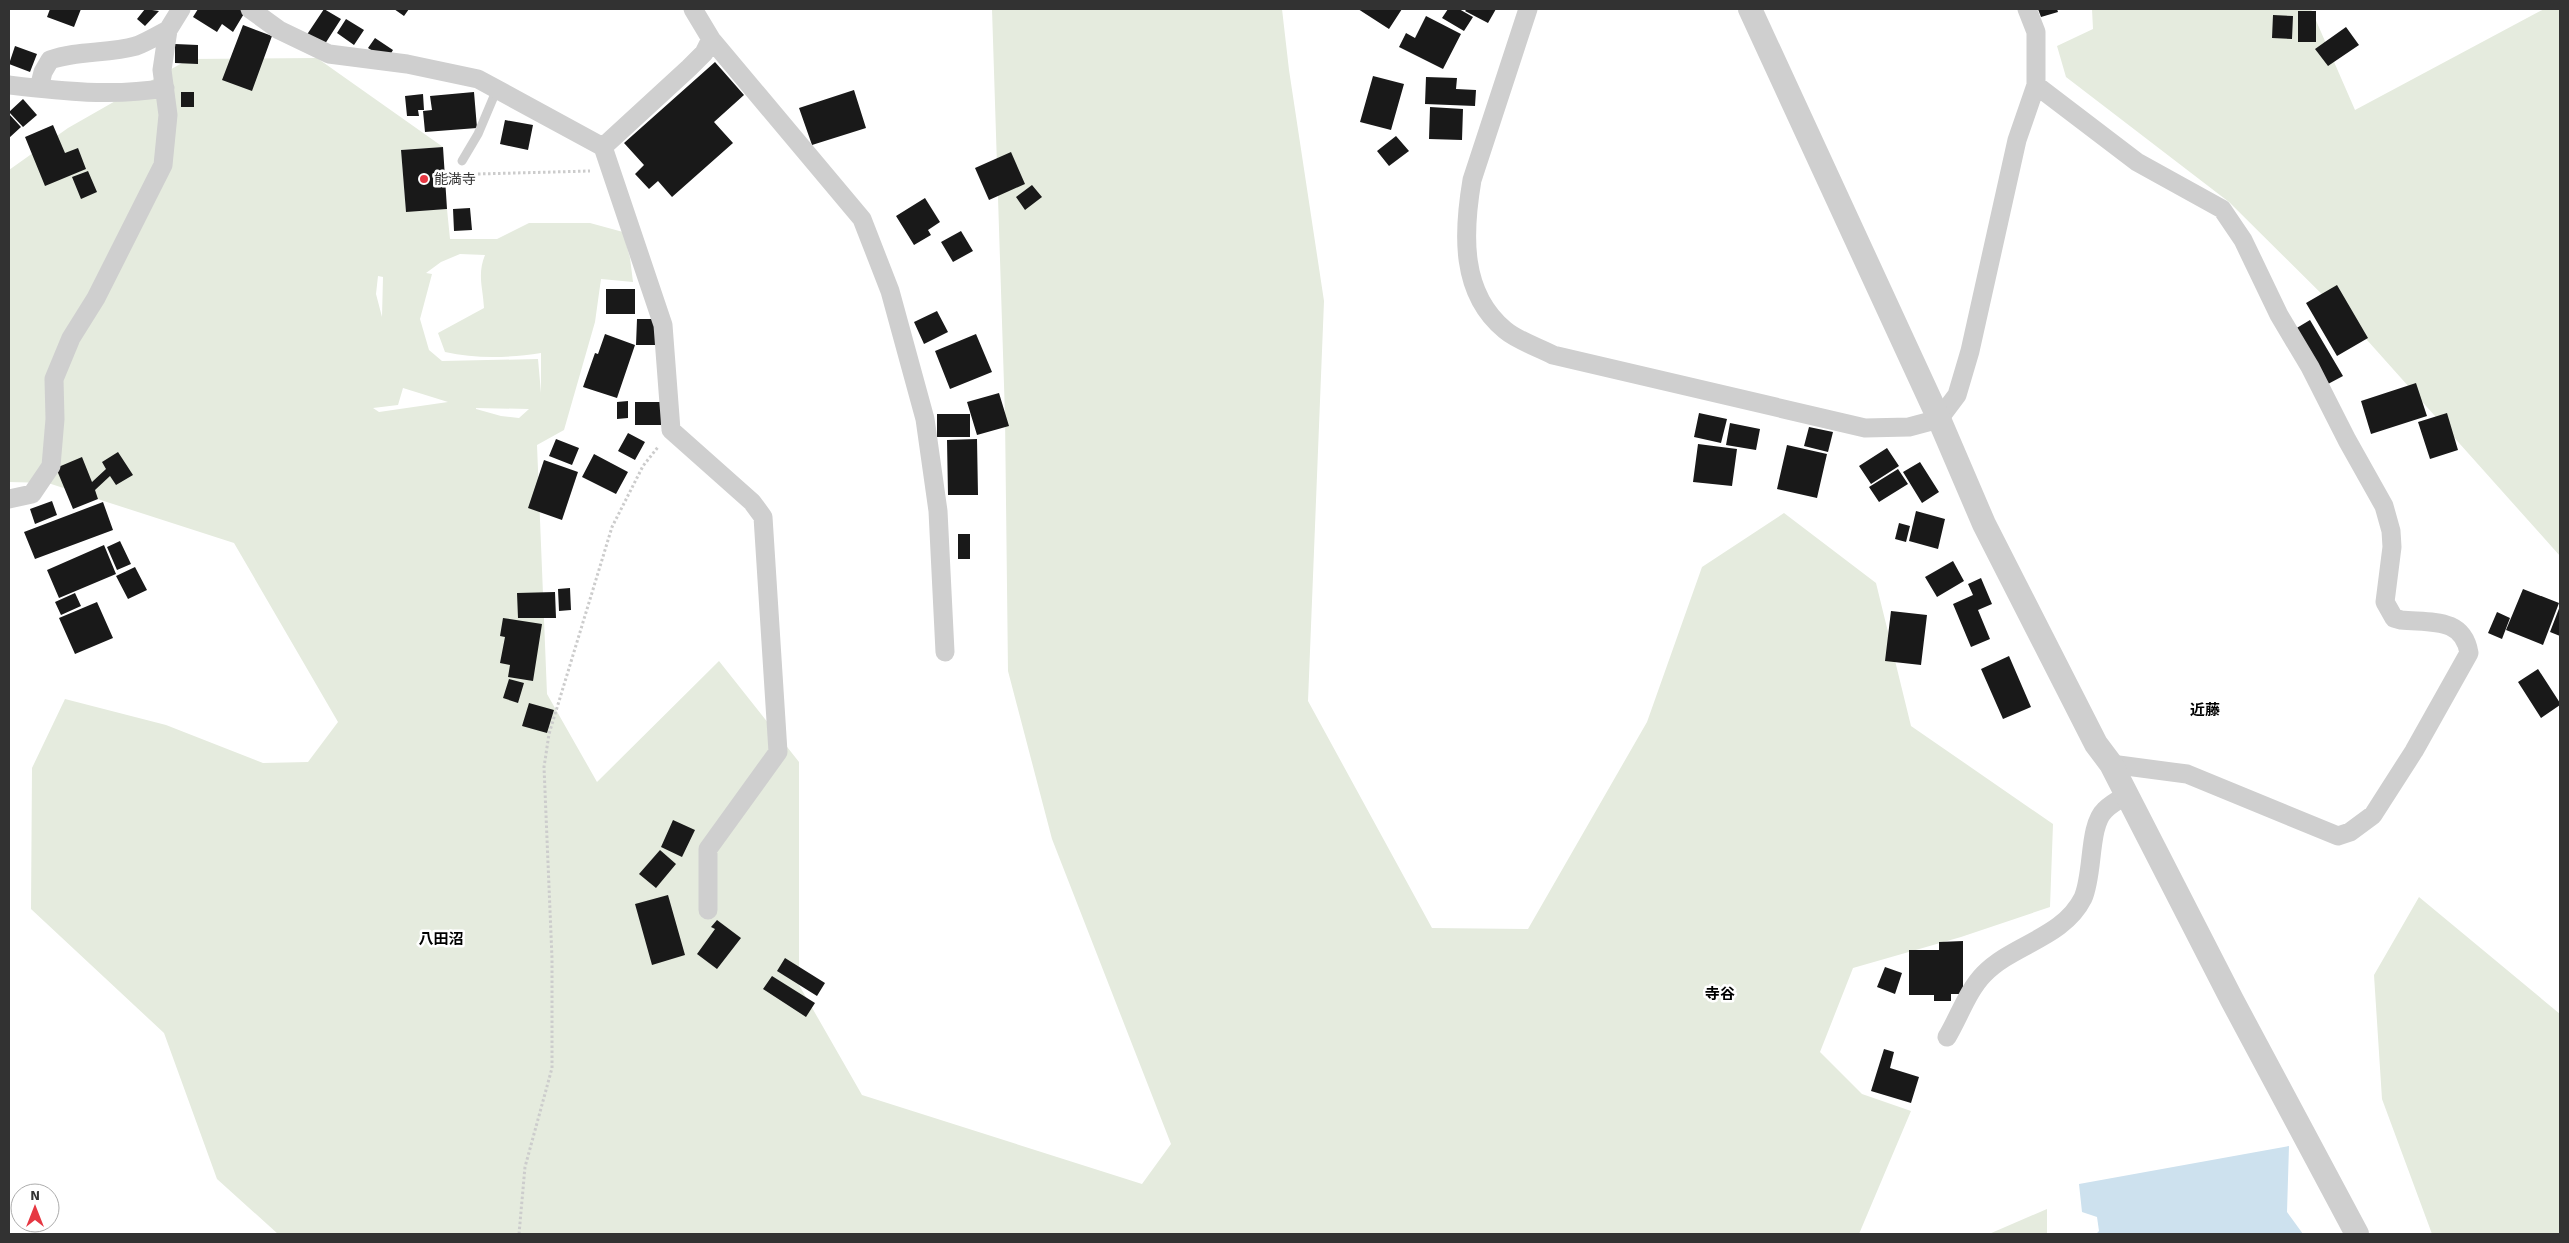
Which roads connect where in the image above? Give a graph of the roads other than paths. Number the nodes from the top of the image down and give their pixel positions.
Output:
1 (181, 9) edge
2 (250, 9) edge
3 (693, 9) edge
4 (1528, 9) edge
5 (1750, 9) edge
6 (2027, 9) edge
7 (168, 30) junction
8 (711, 39) junction
9 (9, 85) edge
10 (2036, 85) junction
11 (39, 88) junction
12 (165, 88) junction
13 (497, 90) junction
14 (603, 147) junction
15 (462, 161) dead end
16 (1939, 419) junction
17 (9, 499) edge
18 (944, 652) dead end
19 (2111, 764) junction
20 (2127, 795) junction
21 (708, 910) dead end
22 (1947, 1036) dead end
23 (2357, 1234) edge

1 - 7 street
2 - 13 street
3 - 8 street
4 - 16 street
5 - 16 street
6 - 10 street
7 - 11 street
7 - 12 street
8 - 14 street
8 - 18 street
9 - 11 street
10 - 16 street
10 - 19 street
11 - 12 street
12 - 17 street
13 - 14 street
13 - 15 lane
14 - 21 street
16 - 19 street
19 - 20 street
20 - 22 street
20 - 23 street

